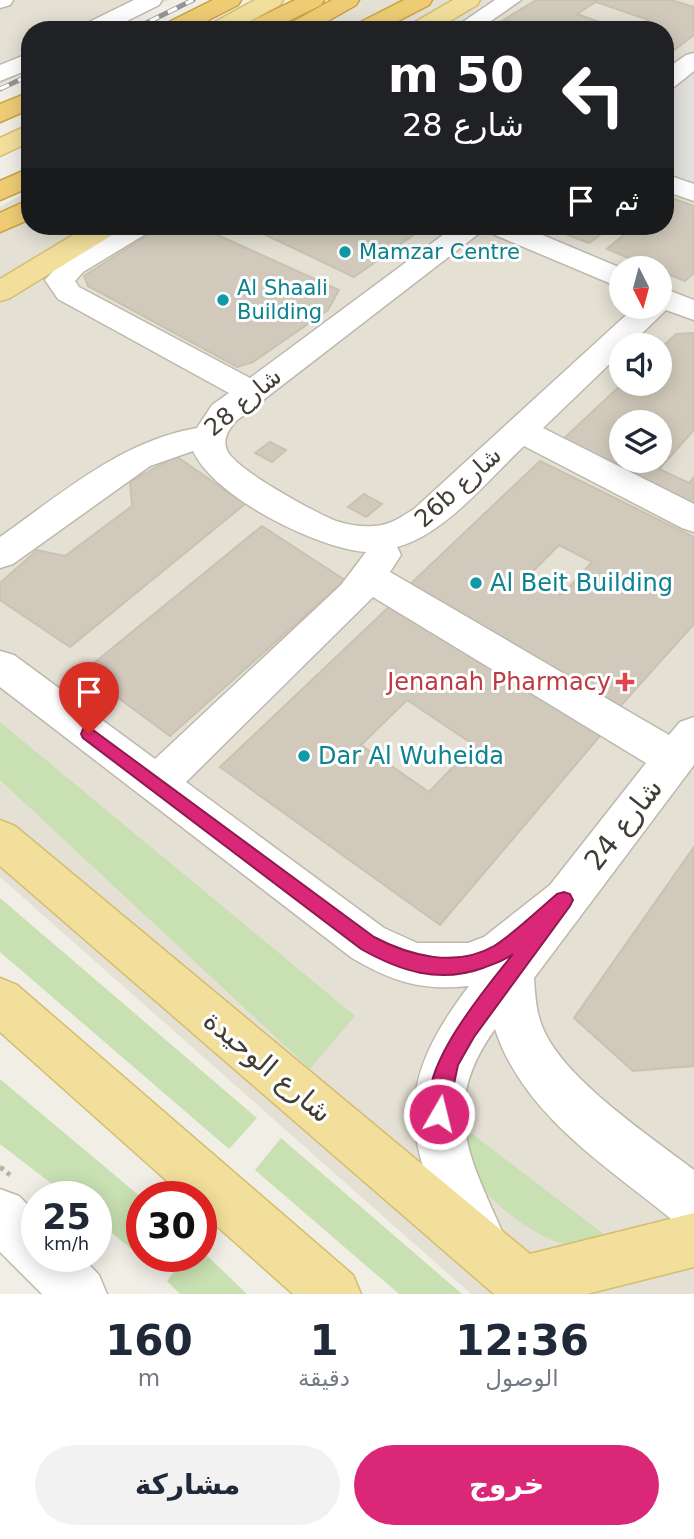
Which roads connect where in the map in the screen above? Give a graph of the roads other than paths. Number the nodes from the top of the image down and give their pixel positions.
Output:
1 (151, 0) edge
2 (230, 0) edge
3 (272, 0) edge
4 (313, 0) edge
5 (348, 0) edge
6 (391, 0) edge
7 (421, 0) edge
8 (471, 0) edge
9 (510, 0) edge
10 (109, 21) edge
11 (189, 21) edge
12 (234, 21) edge
13 (270, 21) edge
14 (311, 21) edge
15 (353, 21) edge
16 (380, 21) edge
17 (434, 21) edge
18 (454, 21) edge
19 (477, 21) edge
20 (694, 60) edge
21 (21, 64) edge
22 (0, 74) edge
23 (674, 75) edge
24 (21, 104) edge
25 (0, 114) edge
26 (21, 137) edge
27 (0, 148) edge
28 (21, 181) edge
29 (674, 185) edge
30 (0, 192) edge
31 (694, 193) edge
32 (21, 212) edge
33 (0, 224) edge
34 (66, 235) edge
35 (92, 235) edge
36 (124, 235) edge
37 (461, 235) edge
38 (519, 235) edge
39 (0, 273) edge
40 (609, 274) edge
41 (0, 292) edge
42 (672, 304) edge
43 (694, 311) edge
44 (639, 319) edge
45 (252, 392) junction
46 (521, 430) junction
47 (208, 437) junction
48 (694, 519) edge
49 (390, 538) junction
50 (0, 555) edge
51 (369, 577) junction
52 (0, 666) edge
53 (684, 747) edge
54 (156, 784) junction
55 (5, 839) edge
56 (564, 900) junction
57 (510, 974) junction
58 (0, 1001) edge
59 (694, 1203) edge
60 (0, 1215) edge
61 (21, 1235) edge
62 (694, 1240) edge
63 (483, 1249) junction
64 (58, 1272) edge
65 (530, 1289) edge
66 (80, 1294) edge
67 (334, 1294) edge

1 - 10 street
2 - 11 highway
3 - 12 main road
4 - 13 highway
5 - 14 highway
6 - 15 highway
7 - 16 highway
8 - 17 main road
8 - 18 main road
9 - 19 street
20 - 23 street
21 - 22 street
24 - 25 highway
26 - 27 main road
28 - 30 highway
29 - 31 street
32 - 33 highway
34 - 39 main road
35 - 41 main road
36 - 45 street
37 - 45 street, شارع 28
38 - 40 street
42 - 43 street
44 - 46 street, 26b شارع
45 - 47 street, شارع 28
46 - 48 street
46 - 49 street, 26b شارع
47 - 49 street, 26b شارع
47 - 50 street, شارع 28
49 - 51 street
51 - 53 street
51 - 54 street
52 - 54 street
53 - 56 street, شارع 24
54 - 56 street
55 - 63 main road, شارع الوحيدة
56 - 57 street, شارع 24
57 - 59 street
57 - 63 street, شارع 24
58 - 67 main road
60 - 61 street
62 - 65 main road
63 - 65 main road, شارع الوحيدة
64 - 66 street

